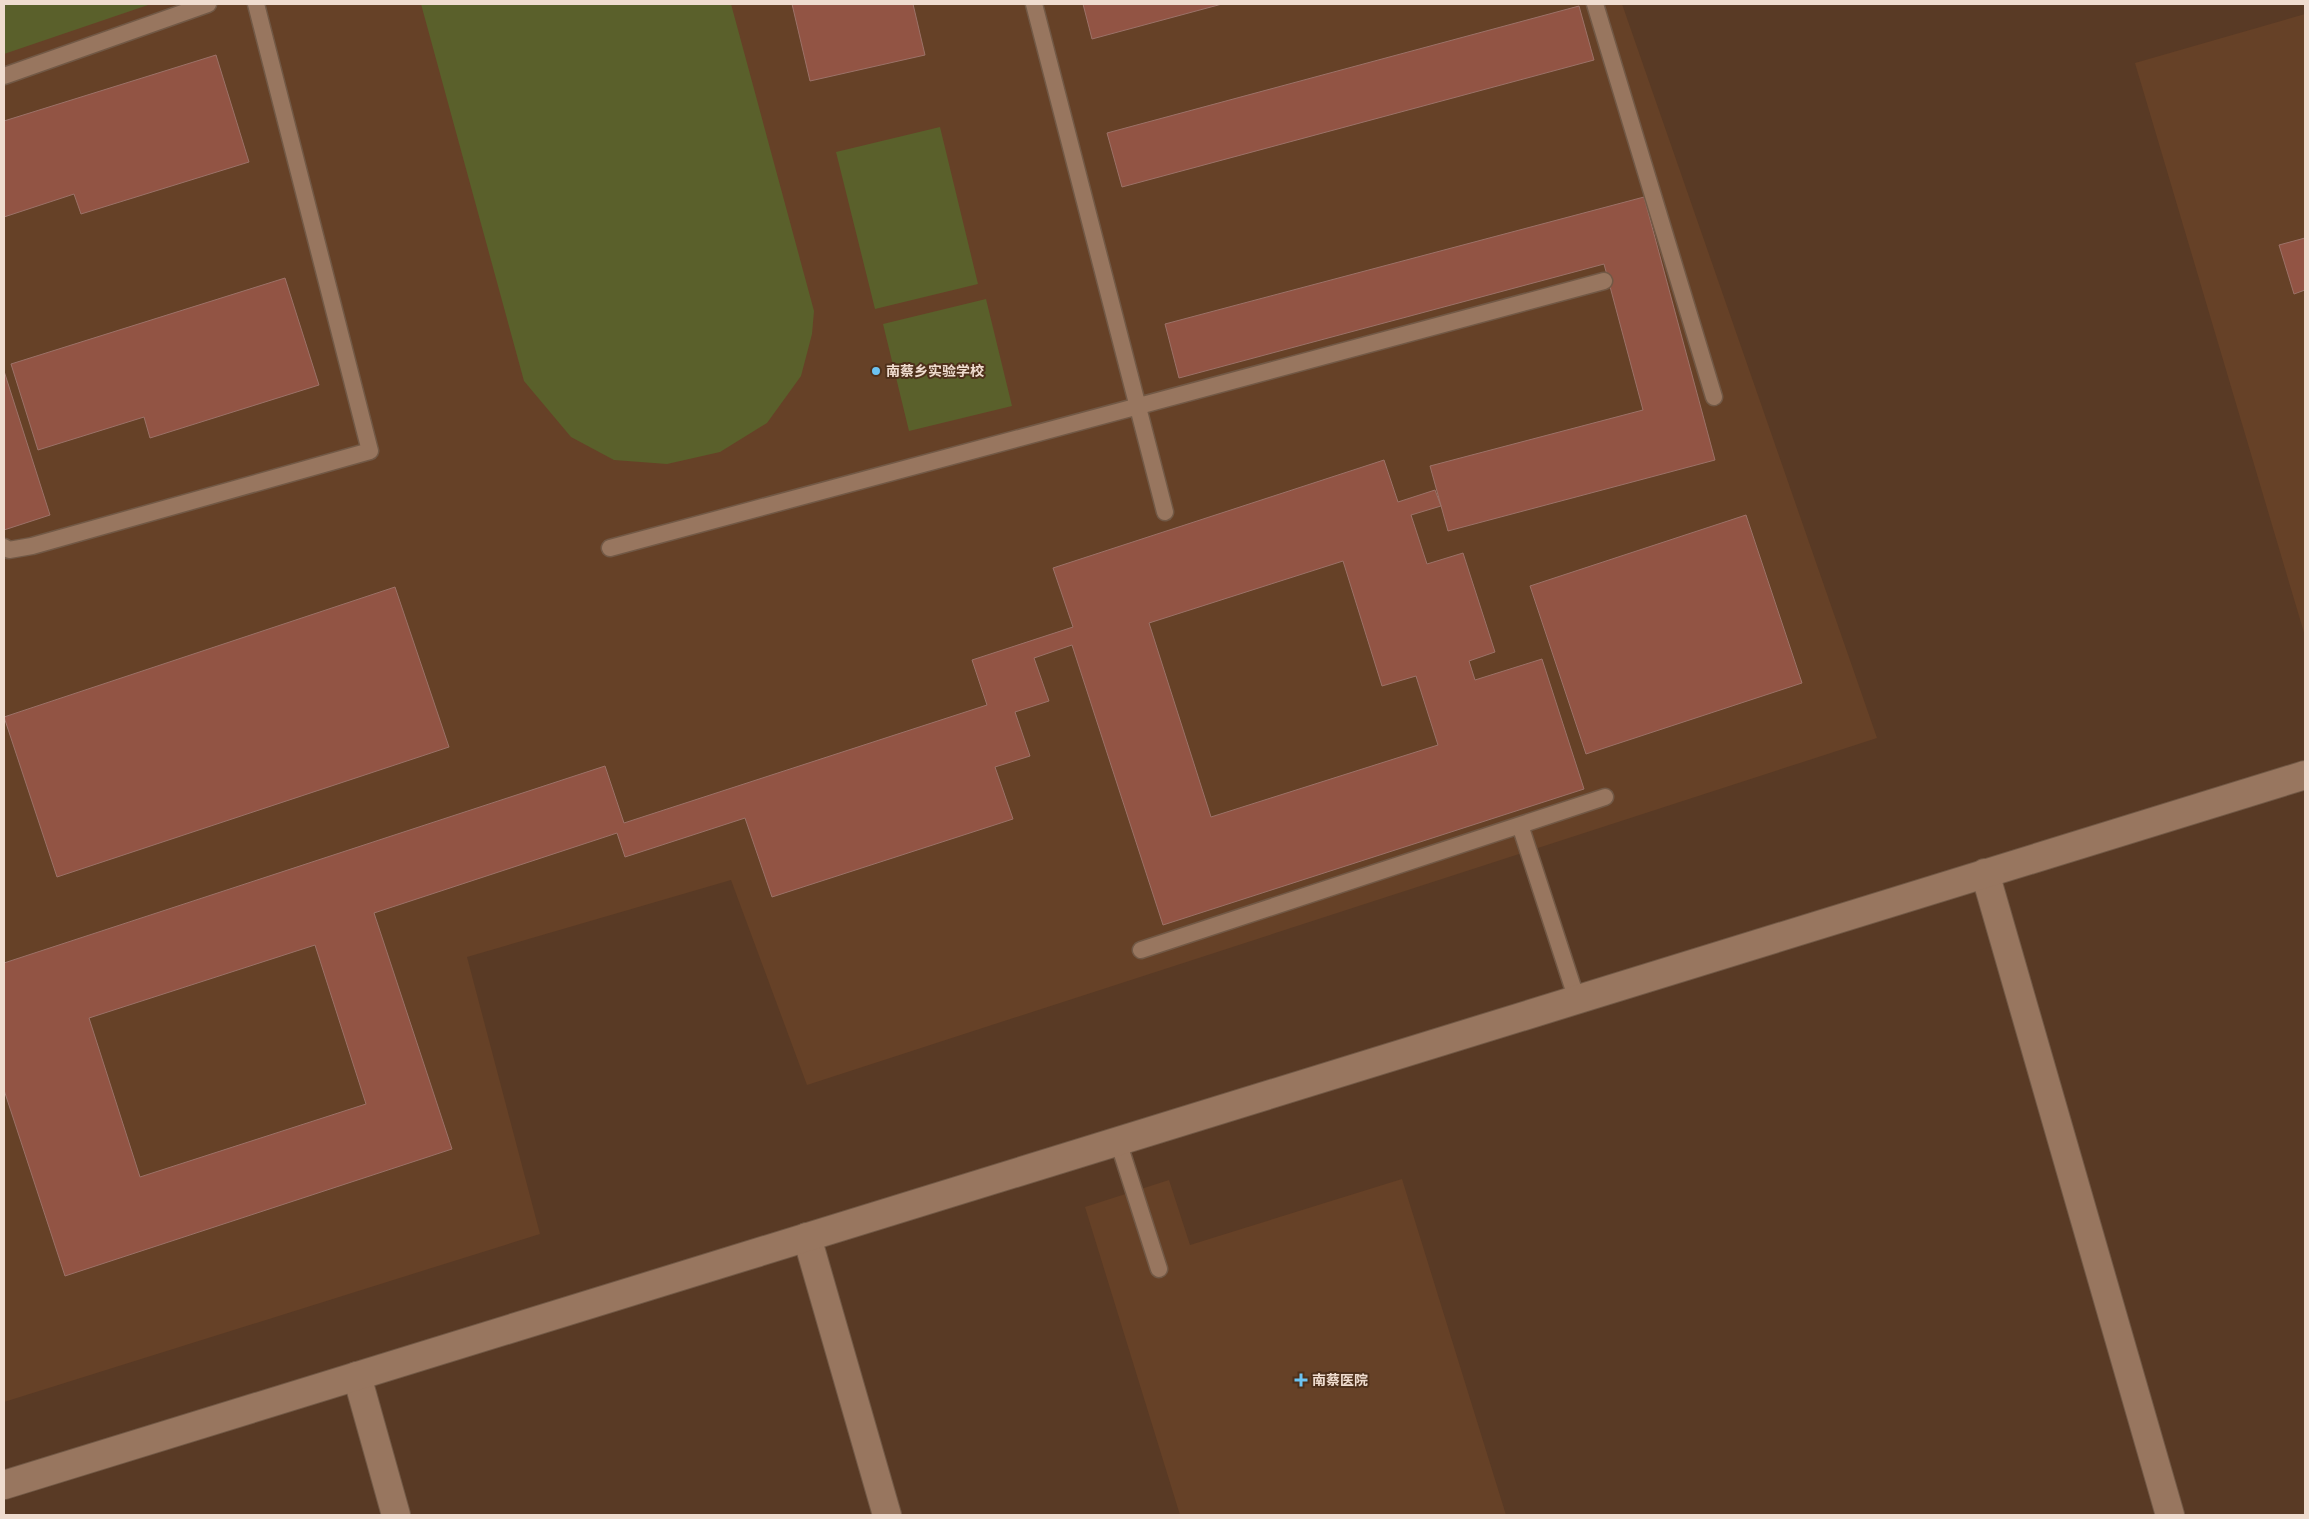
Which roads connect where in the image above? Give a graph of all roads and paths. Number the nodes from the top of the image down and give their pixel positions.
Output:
1 (208, 4) edge
2 (256, 4) edge
3 (1034, 4) edge
4 (1595, 4) edge
5 (4, 76) edge
6 (1604, 281) dead end
7 (1714, 397) dead end
8 (1138, 406) junction
9 (1165, 512) dead end
10 (4, 547) edge
11 (610, 548) dead end
12 (2305, 775) edge
13 (1605, 798) dead end
14 (1520, 825) junction
15 (1985, 874) junction
16 (1141, 950) dead end
17 (1577, 1000) junction
18 (1118, 1141) junction
19 (806, 1237) junction
20 (1159, 1269) dead end
21 (357, 1376) junction
22 (4, 1485) edge
23 (396, 1515) edge
24 (887, 1515) edge
25 (2170, 1515) edge

1 - 5 lane
2 - 10 lane
3 - 8 lane
4 - 7 lane
6 - 8 lane
8 - 9 lane
8 - 11 lane
12 - 15 street
13 - 14 lane
14 - 16 lane
14 - 17 lane
15 - 17 street
15 - 25 street
17 - 18 street
18 - 19 street
18 - 20 lane
19 - 21 street
19 - 24 street
21 - 22 street
21 - 23 street

